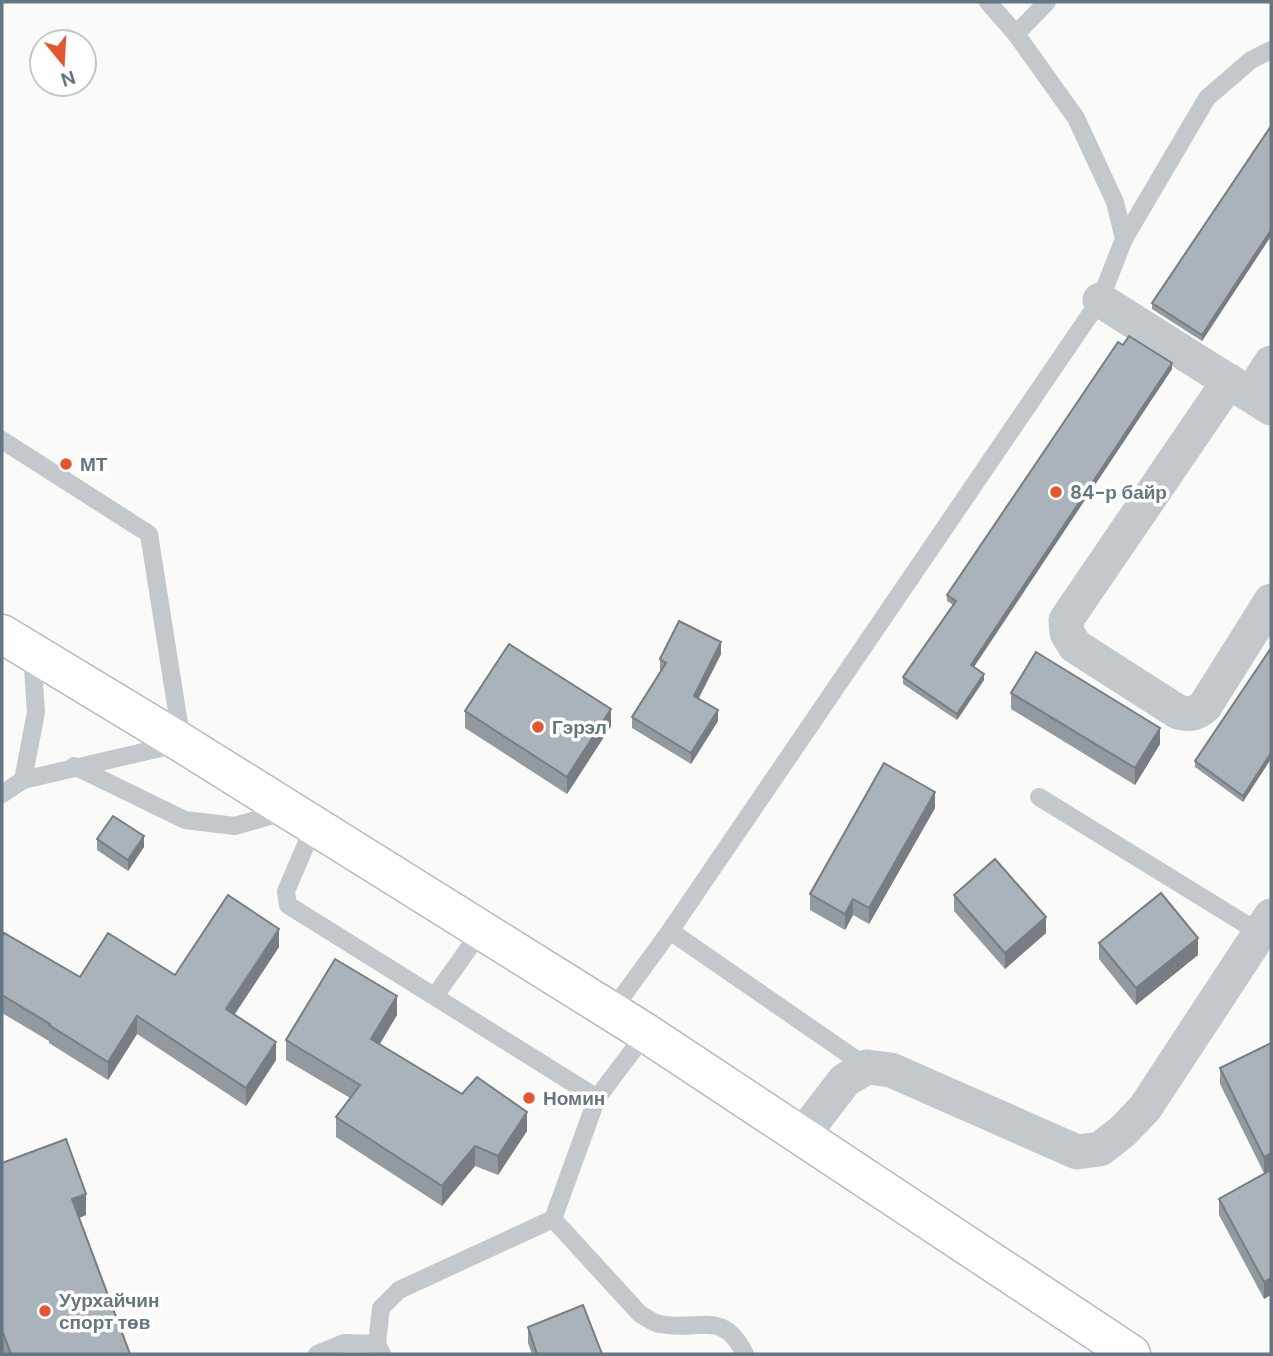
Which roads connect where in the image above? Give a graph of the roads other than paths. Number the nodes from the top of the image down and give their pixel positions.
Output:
1 (988, 2) edge
2 (1048, 2) edge
3 (1016, 34) junction
4 (1271, 50) edge
5 (1124, 239) junction
6 (1100, 300) junction
7 (1271, 363) edge
8 (1250, 394) edge
9 (2, 440) edge
10 (1271, 601) edge
11 (17, 643) edge
12 (182, 743) junction
13 (74, 766) junction
14 (23, 780) junction
15 (2, 794) edge
16 (1039, 797) dead end
17 (301, 818) junction
18 (1266, 925) edge
19 (670, 931) junction
20 (481, 932) junction
21 (435, 996) junction
22 (611, 1012) junction
23 (646, 1033) junction
24 (867, 1068) junction
25 (597, 1098) junction
26 (802, 1136) junction
27 (553, 1219) junction
28 (379, 1349) edge
29 (317, 1354) edge
30 (745, 1354) edge
31 (1131, 1354) edge

1 - 3 lane
2 - 3 lane
3 - 5 lane
4 - 5 lane
5 - 6 lane
6 - 8 street
6 - 19 lane
7 - 8 street
8 - 10 street
9 - 12 lane
11 - 12 main road
11 - 14 lane
12 - 13 lane
12 - 17 main road
13 - 14 lane
13 - 17 lane
14 - 15 lane
16 - 18 lane
17 - 20 main road
17 - 21 lane
18 - 24 street
19 - 22 lane
19 - 24 lane
20 - 21 lane
20 - 22 main road
21 - 25 lane
22 - 23 main road
23 - 25 lane
23 - 26 main road
24 - 26 street
25 - 27 lane
26 - 31 main road
27 - 28 lane
27 - 30 lane
28 - 29 lane

